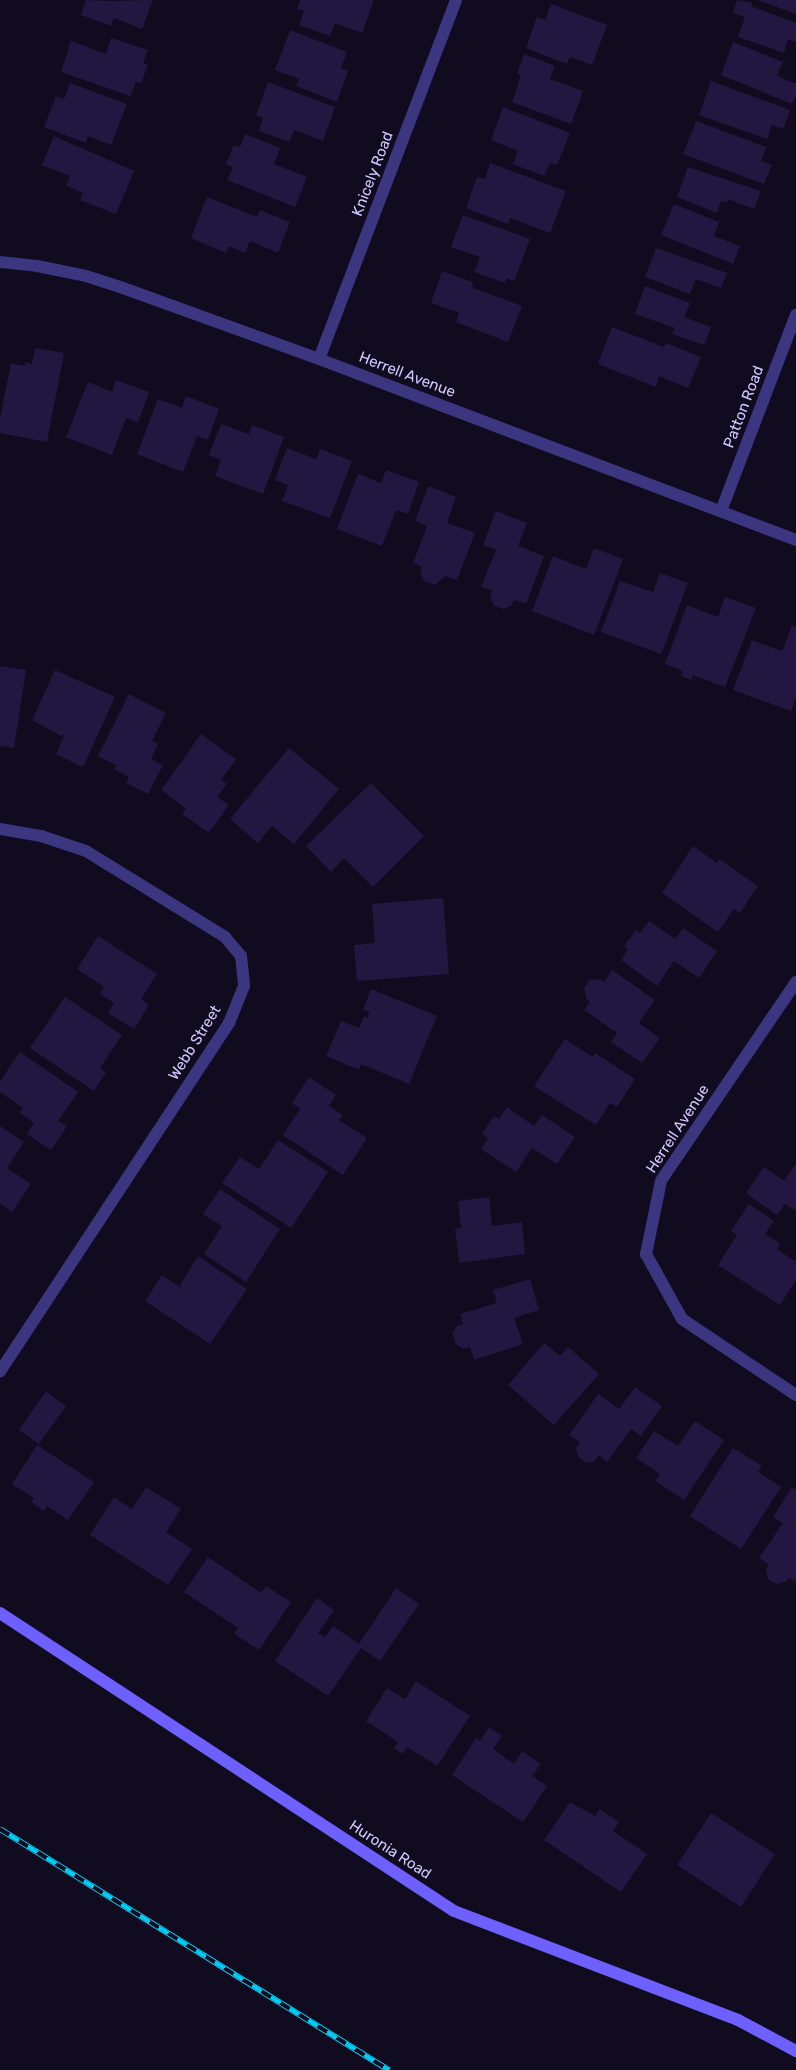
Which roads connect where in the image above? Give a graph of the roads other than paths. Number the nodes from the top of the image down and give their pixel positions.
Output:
1 (456, 0) edge
2 (0, 262) edge
3 (796, 315) edge
4 (319, 359) junction
5 (722, 511) junction
6 (796, 540) edge
7 (0, 829) edge
8 (796, 982) edge
9 (0, 1372) edge
10 (796, 1395) edge
11 (0, 1613) edge
12 (796, 2051) edge

1 - 4 street, Knicely Road
2 - 4 street, Herrell Avenue
3 - 5 street, Patton Road
4 - 5 street, Herrell Avenue
5 - 6 street, Herrell Avenue
7 - 9 street, Webb Street
8 - 10 street, Herrell Avenue
11 - 12 main road, Huronia Road

